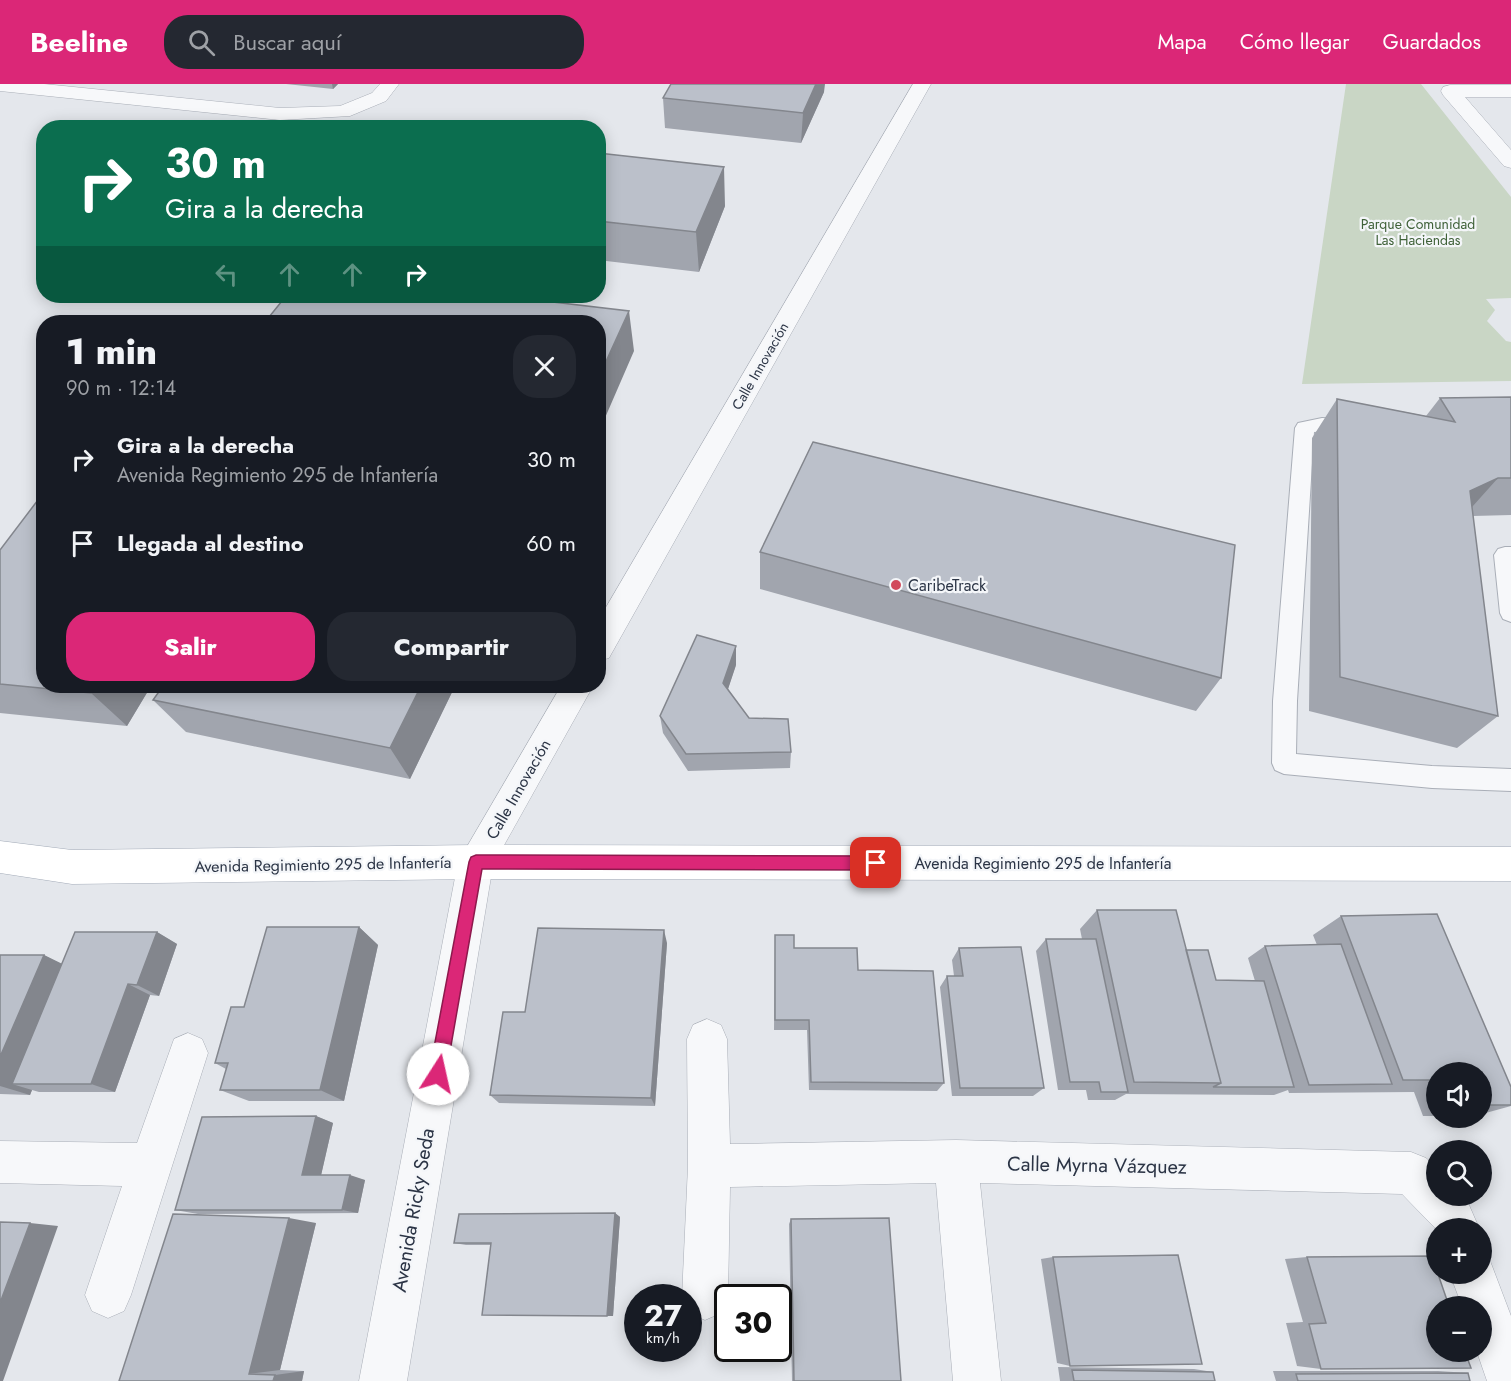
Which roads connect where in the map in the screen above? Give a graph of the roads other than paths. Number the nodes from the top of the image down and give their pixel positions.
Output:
1 (390, 84) edge
2 (922, 84) edge
3 (0, 85) edge
4 (1511, 91) edge
5 (1511, 162) edge
6 (1369, 423) edge
7 (1511, 555) edge
8 (1511, 613) edge
9 (606, 634) edge
10 (573, 693) edge
11 (1511, 780) edge
12 (0, 857) edge
13 (476, 862) junction
14 (1511, 864) edge
15 (707, 1040) dead end
16 (188, 1053) dead end
17 (956, 1161) junction
18 (0, 1162) edge
19 (151, 1164) junction
20 (709, 1166) junction
21 (1453, 1218) edge
22 (1477, 1284) edge
23 (108, 1295) dead end
24 (705, 1298) dead end
25 (382, 1381) edge
26 (978, 1381) edge
27 (1511, 1381) edge

1 - 3 street
2 - 9 street, Calle Innovación
4 - 5 street
6 - 11 lane
7 - 8 lane
10 - 13 street, Calle Innovación
12 - 13 main road, Avenida Regimiento 295 de Infantería
13 - 14 main road, Avenida Regimiento 295 de Infantería
13 - 25 street, Avenida Ricky Seda
15 - 20 street
16 - 19 street
17 - 20 street, Calle Myrna Vázquez
17 - 21 street, Calle Myrna Vázquez
17 - 26 street
18 - 19 street
19 - 23 street
20 - 24 street
22 - 27 street

